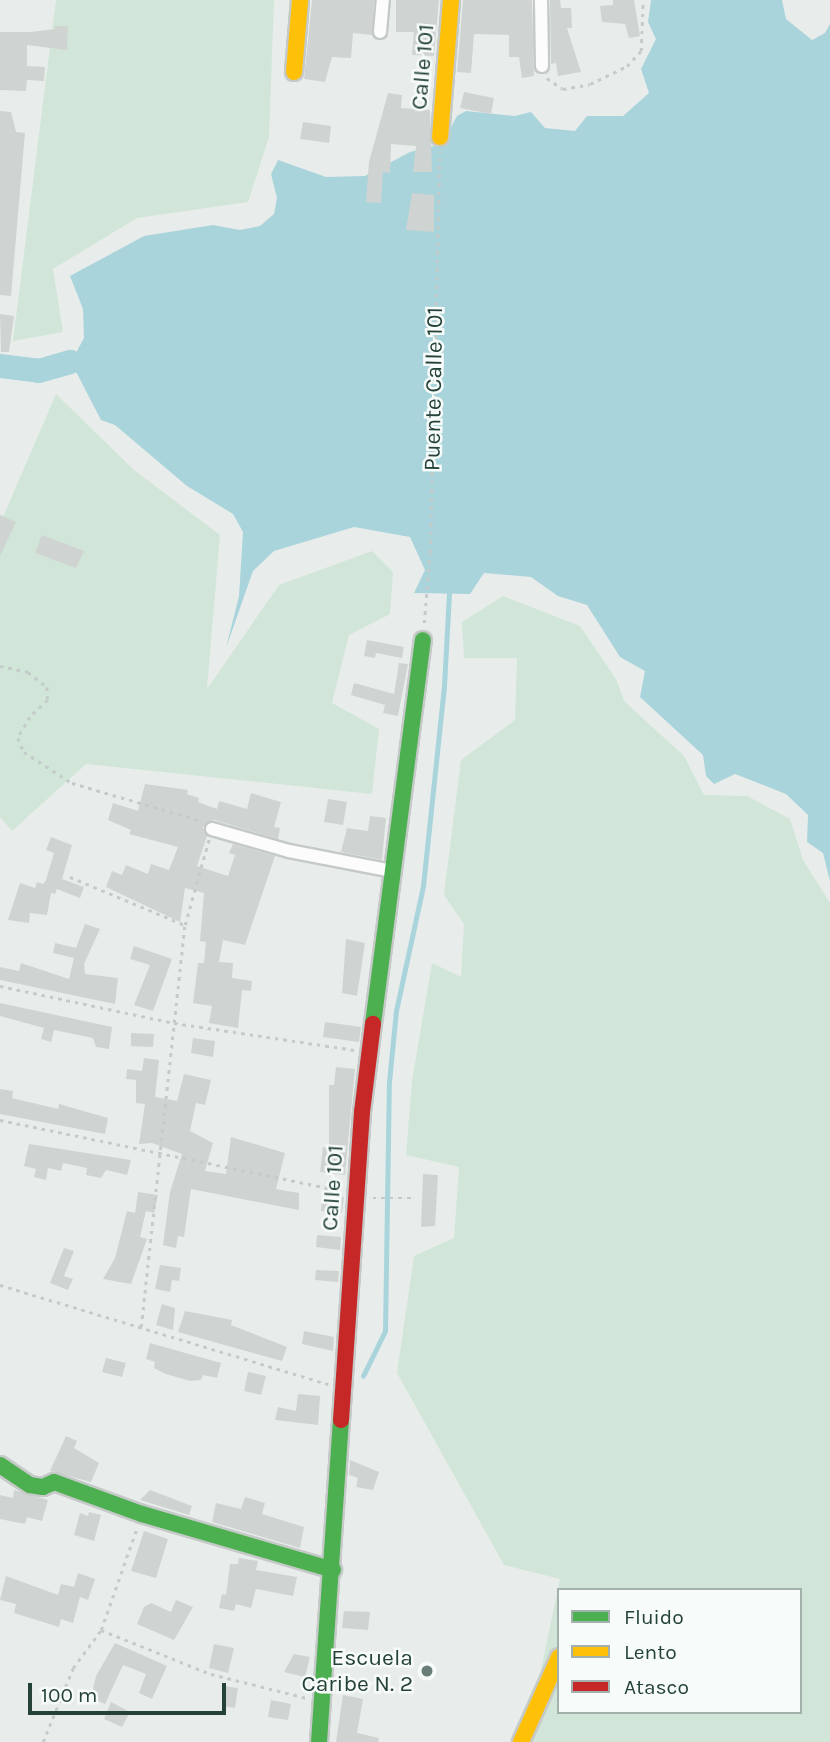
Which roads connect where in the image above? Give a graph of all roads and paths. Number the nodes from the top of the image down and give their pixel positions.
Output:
1 (300, 0) edge
2 (383, 0) edge
3 (451, 0) edge
4 (541, 0) edge
5 (643, 0) edge
6 (380, 32) dead end
7 (542, 66) joint
8 (294, 72) dead end
9 (440, 137) joint
10 (423, 640) joint
11 (0, 666) edge
12 (212, 829) junction
13 (393, 871) junction
14 (69, 877) dead end
15 (185, 925) junction
16 (0, 986) edge
17 (174, 1023) junction
18 (368, 1052) junction
19 (0, 1120) edge
20 (159, 1154) junction
21 (356, 1193) junction
22 (375, 1198) dead end
23 (414, 1199) dead end
24 (0, 1285) edge
25 (141, 1327) junction
26 (341, 1388) junction
27 (0, 1465) edge
28 (142, 1514) junction
29 (333, 1570) junction
30 (101, 1630) junction
31 (557, 1661) edge
32 (325, 1702) junction
33 (43, 1742) edge
34 (319, 1742) edge
35 (521, 1742) edge

1 - 8 street
2 - 6 street
3 - 9 street, Calle 101
4 - 7 street
5 - 7 path
9 - 10 path, Puente Calle 101
10 - 13 street, Calle 101
11 - 12 path
12 - 13 street
12 - 15 path
13 - 18 street, Calle 101
14 - 15 path
15 - 17 path
16 - 17 path
17 - 18 path
17 - 20 path
18 - 21 street, Calle 101
19 - 20 path
20 - 21 path
20 - 25 path
21 - 26 street, Calle 101
22 - 23 path
24 - 25 path
25 - 26 path
26 - 29 street, Calle 101
27 - 28 street
28 - 29 street
28 - 30 path
29 - 32 street, Calle 101
30 - 32 path
30 - 33 path
31 - 35 street
32 - 34 street, Calle 101

